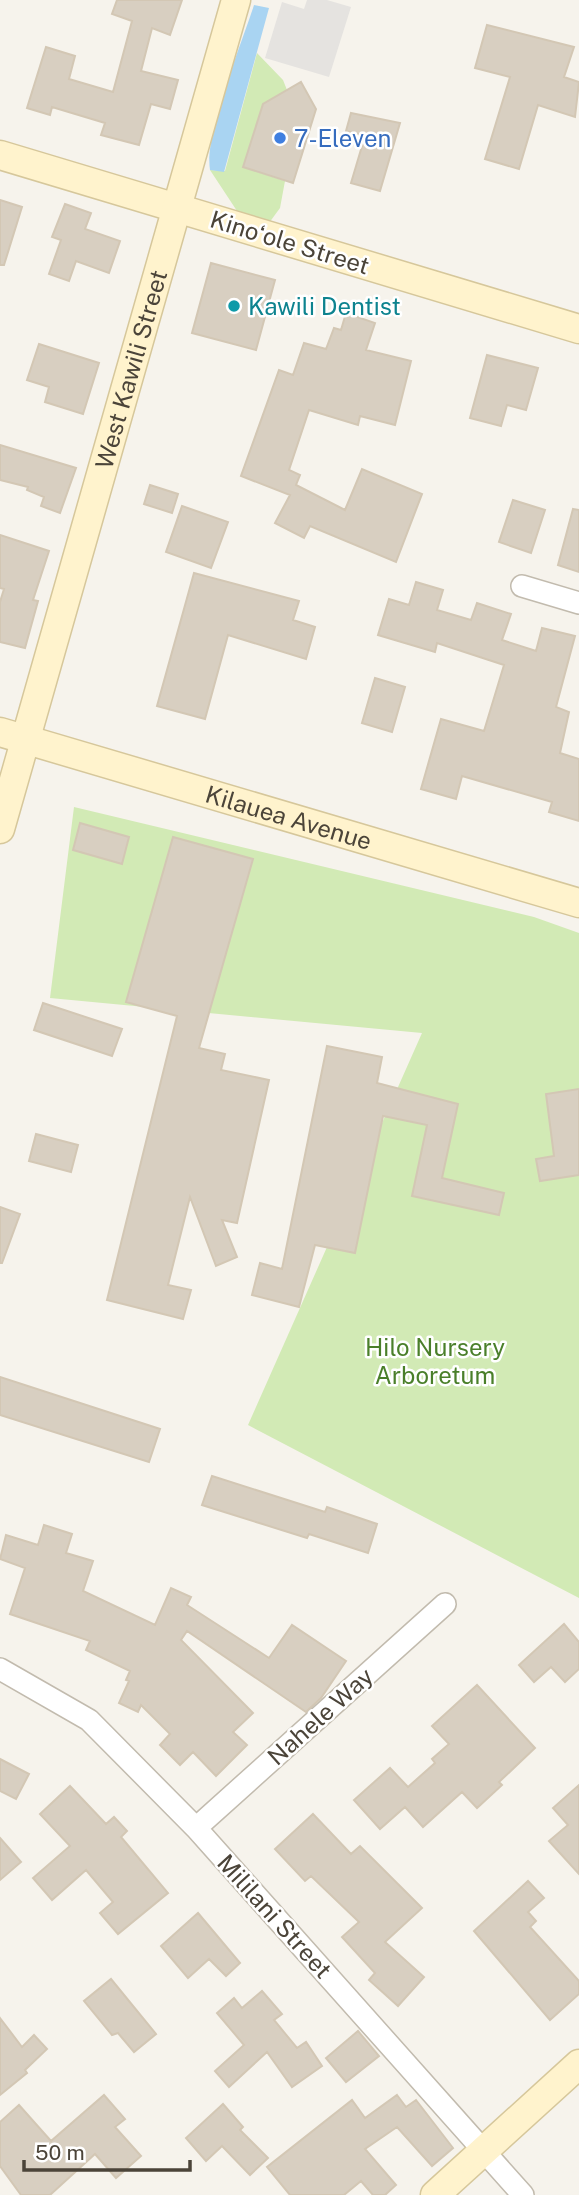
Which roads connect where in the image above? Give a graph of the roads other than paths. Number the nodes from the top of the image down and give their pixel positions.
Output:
1 (236, 0) edge
2 (0, 155) edge
3 (176, 206) junction
4 (579, 329) edge
5 (522, 586) dead end
6 (579, 603) edge
7 (0, 732) edge
8 (27, 739) junction
9 (0, 829) edge
10 (579, 903) edge
11 (445, 1604) dead end
12 (0, 1669) edge
13 (196, 1828) junction
14 (579, 2064) edge
15 (484, 2151) junction
16 (435, 2195) edge
17 (523, 2195) edge

1 - 3 street, West Kawili Street
2 - 3 street, Kinoʻole Street
3 - 4 street, Kinoʻole Street
3 - 8 street, West Kawili Street
5 - 6 street
7 - 8 street, Kilauea Avenue
8 - 9 street, West Kawili Street
8 - 10 street, Kilauea Avenue
11 - 13 street, Nahele Way
12 - 13 street, Mililani Street
13 - 15 street, Mililani Street
14 - 15 street
15 - 16 street
15 - 17 street, Mililani Street

